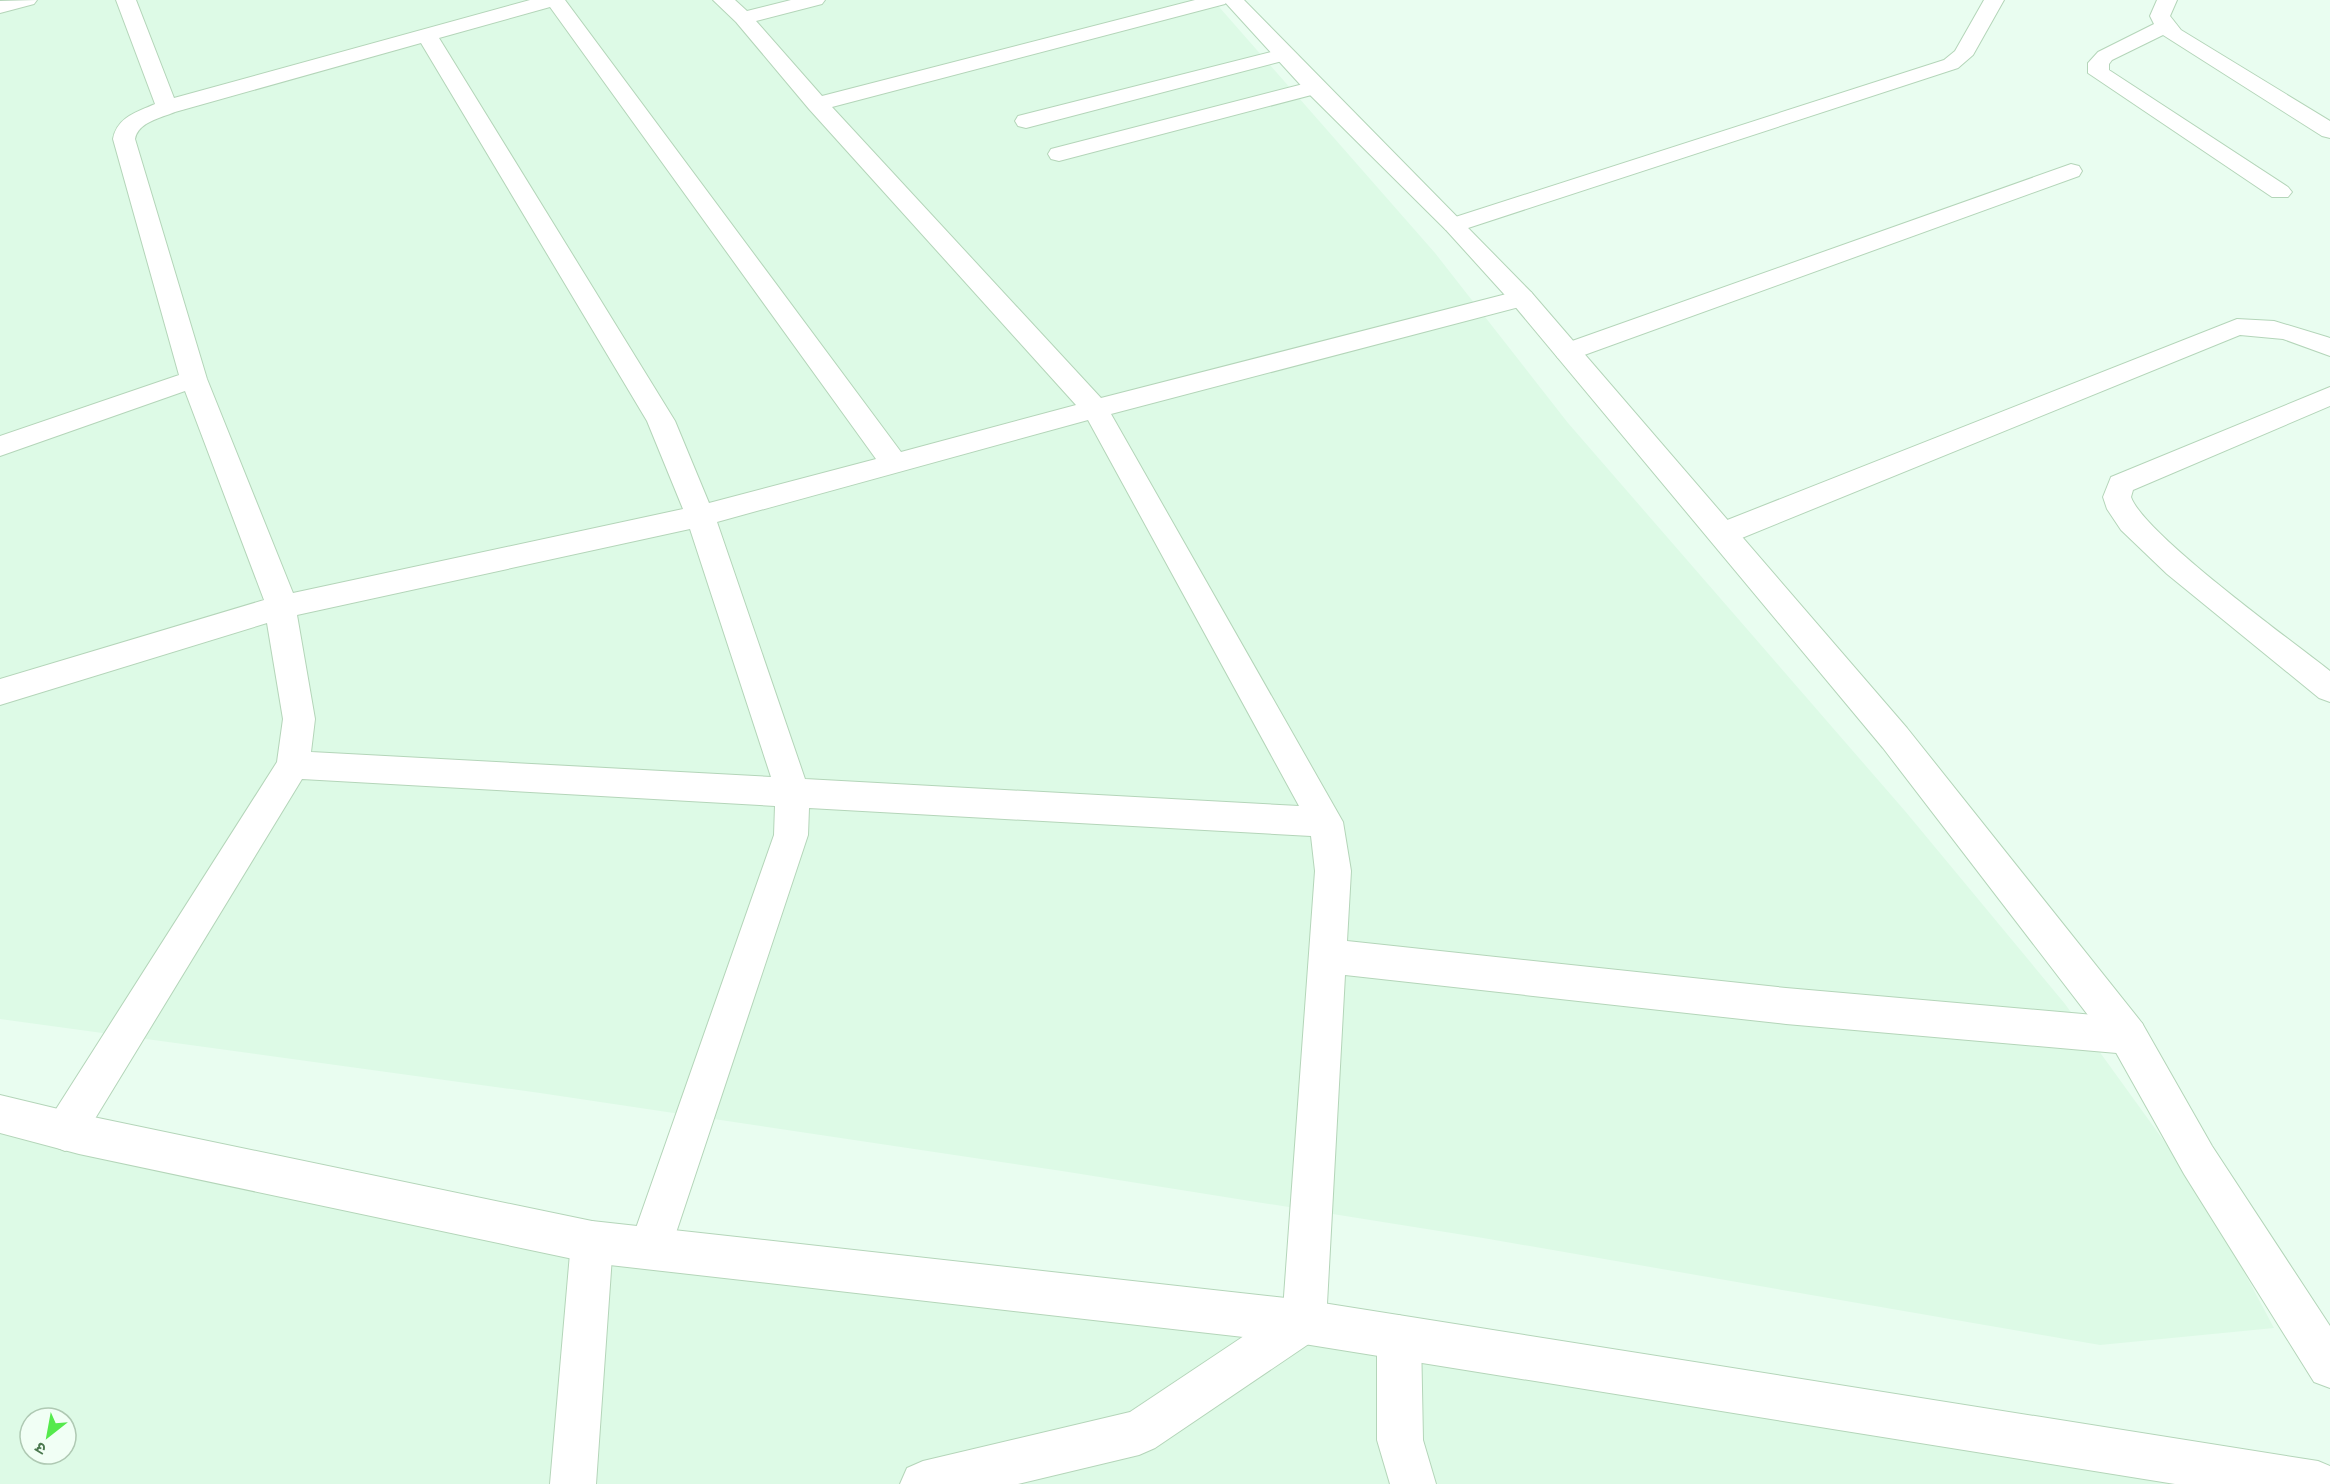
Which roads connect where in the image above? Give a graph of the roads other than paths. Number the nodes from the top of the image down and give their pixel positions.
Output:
1 (27, 0) edge
2 (126, 0) edge
3 (554, 0) edge
4 (815, 0) edge
5 (1218, 0) edge
6 (1233, 0) edge
7 (1994, 0) edge
8 (2167, 0) edge
9 (0, 7) edge
10 (733, 9) edge
11 (2164, 26) junction
12 (426, 34) junction
13 (1283, 55) junction
14 (1316, 87) junction
15 (817, 104) junction
16 (167, 107) junction
17 (1026, 121) dead end
18 (2330, 131) edge
19 (1059, 154) dead end
20 (2071, 171) dead end
21 (2280, 192) dead end
22 (1454, 225) junction
23 (1522, 298) junction
24 (2330, 348) edge
25 (1567, 352) junction
26 (194, 379) junction
27 (2330, 396) edge
28 (1095, 409) junction
29 (0, 447) edge
30 (894, 463) junction
31 (700, 516) junction
32 (1722, 534) junction
33 (280, 607) junction
34 (2330, 689) edge
35 (0, 693) edge
36 (293, 765) junction
37 (793, 792) junction
38 (1326, 822) junction
39 (1327, 956) junction
40 (2128, 1036) junction
41 (0, 1114) edge
42 (65, 1131) junction
43 (592, 1242) junction
44 (650, 1248) junction
45 (1304, 1322) junction
46 (1399, 1337) junction
47 (2330, 1366) edge
48 (573, 1484) edge
49 (923, 1484) edge
50 (1413, 1484) edge
51 (2318, 1484) edge

1 - 9 street
2 - 16 street
3 - 12 street
3 - 30 street
4 - 10 street
5 - 15 street
6 - 13 street
7 - 22 street
8 - 11 street
10 - 15 street
11 - 18 street
11 - 21 street
12 - 16 street
12 - 31 street
13 - 14 street
13 - 17 street
14 - 19 street
14 - 22 street
15 - 28 street
16 - 26 street
20 - 25 street
22 - 23 street
23 - 25 street
23 - 28 street
24 - 32 street
25 - 32 street
26 - 29 street
26 - 33 street
27 - 34 street
28 - 30 street
28 - 38 street
30 - 31 street
31 - 33 street
31 - 37 street
32 - 40 street
33 - 35 street
33 - 36 street
36 - 37 street
36 - 42 street
37 - 38 street
37 - 44 street
38 - 39 street
39 - 40 street
39 - 45 street
40 - 47 street
41 - 42 street
42 - 43 street
43 - 44 street
43 - 48 street
44 - 45 street
45 - 46 street
45 - 49 street
46 - 50 street
46 - 51 street

